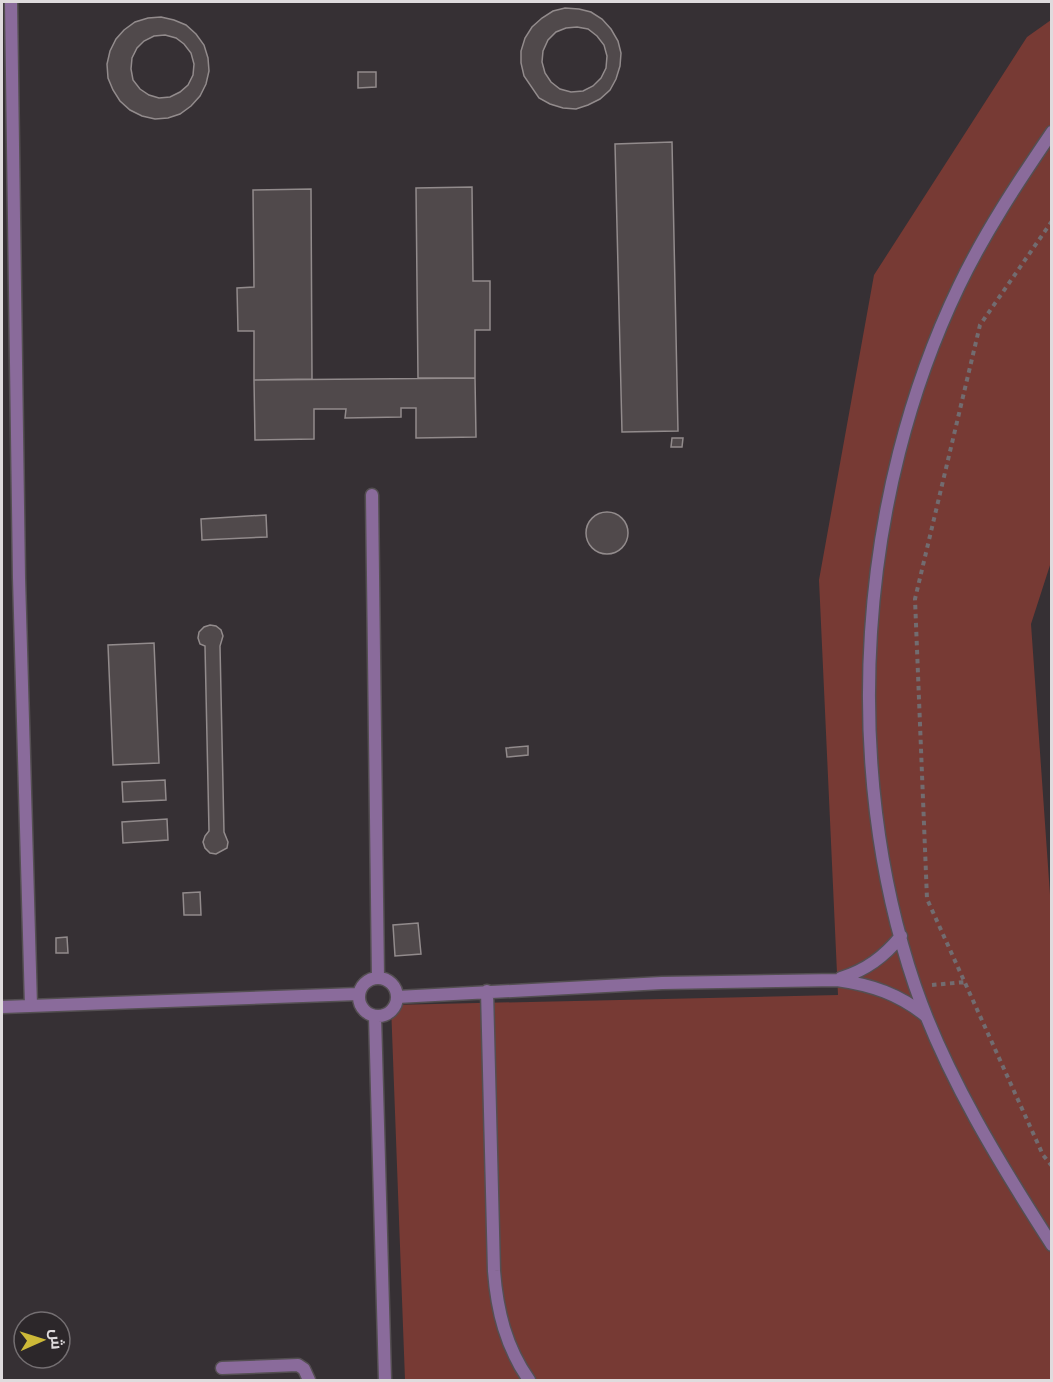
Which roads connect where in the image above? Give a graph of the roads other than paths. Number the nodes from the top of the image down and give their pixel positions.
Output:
1 (11, 2) edge
2 (1052, 132) edge
3 (372, 495) dead end
4 (901, 936) junction
5 (378, 978) junction
6 (837, 980) junction
7 (487, 992) junction
8 (358, 994) junction
9 (397, 997) junction
10 (31, 1006) junction
11 (2, 1007) edge
12 (375, 1016) junction
13 (928, 1017) junction
14 (1052, 1245) edge
15 (222, 1368) dead end
16 (309, 1380) edge
17 (385, 1380) edge
18 (529, 1380) edge

1 - 10 lane
2 - 4 lane
3 - 5 lane
4 - 6 lane
4 - 13 lane
5 - 8 lane
5 - 9 lane
6 - 7 lane
6 - 13 lane
7 - 9 lane
7 - 18 lane
8 - 10 lane
8 - 12 lane
9 - 12 lane
10 - 11 lane
12 - 17 lane
13 - 14 lane
15 - 16 lane

